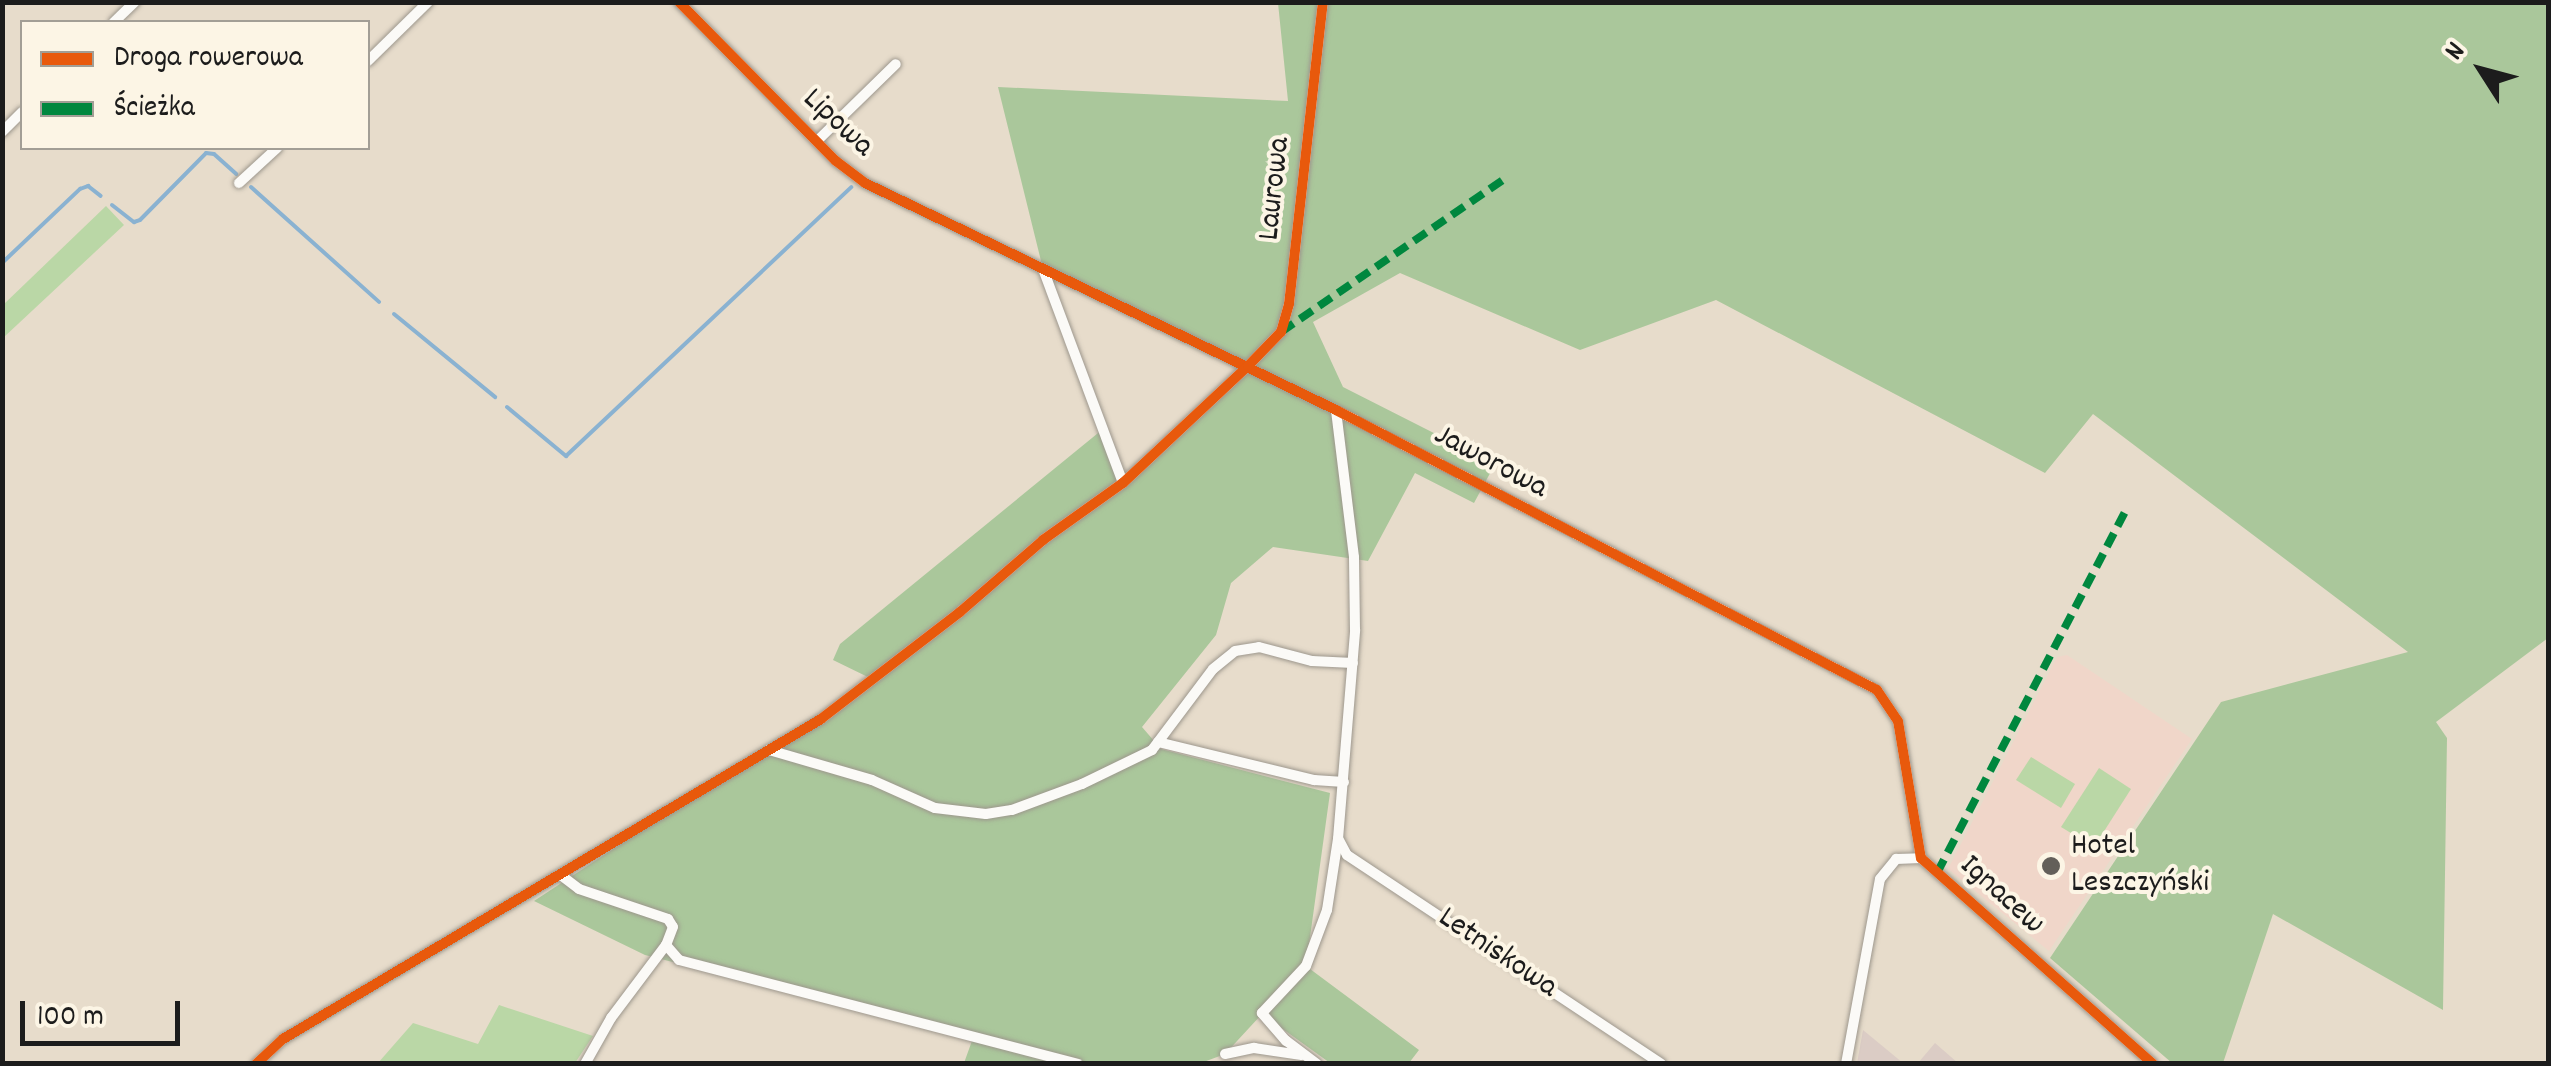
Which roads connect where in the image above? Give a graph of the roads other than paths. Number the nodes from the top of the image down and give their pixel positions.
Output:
1 (135, 2) edge
2 (428, 2) edge
3 (679, 2) edge
4 (1323, 2) edge
5 (116, 20) edge
6 (370, 58) edge
7 (896, 64) dead end
8 (20, 114) edge
9 (2, 132) edge
10 (817, 141) junction
11 (274, 150) edge
12 (239, 183) dead end
13 (1043, 268) junction
14 (1248, 366) junction
15 (1336, 410) junction
16 (1122, 483) junction
17 (1353, 663) junction
18 (1898, 720) joint
19 (1158, 742) junction
20 (770, 750) junction
21 (1344, 782) junction
22 (1338, 840) junction
23 (1920, 858) junction
24 (562, 876) junction
25 (666, 945) junction
26 (1225, 1054) dead end
27 (1312, 1060) edge
28 (256, 1064) edge
29 (585, 1064) edge
30 (1078, 1064) edge
31 (1661, 1064) edge
32 (1846, 1064) edge
33 (2153, 1064) edge

1 - 5 street
2 - 6 street
3 - 10 street, Lipowa
4 - 14 street, Laurowa
7 - 10 street
8 - 9 street
10 - 13 street, Lipowa
11 - 12 street
13 - 14 street, Jaworowa
13 - 16 street
14 - 15 street, Jaworowa
14 - 16 street, Laurowa
15 - 17 street
15 - 18 street, Jaworowa
16 - 20 street, Laurowa
17 - 19 street
17 - 21 street
18 - 23 street, Ignacew
19 - 20 street
19 - 21 street
20 - 24 street, Laurowa
21 - 22 street
22 - 27 street
22 - 31 street, Letniskowa
23 - 32 street
23 - 33 street, Ignacew
24 - 25 street
24 - 28 street, Laurowa
25 - 29 street
25 - 30 street
26 - 27 street

